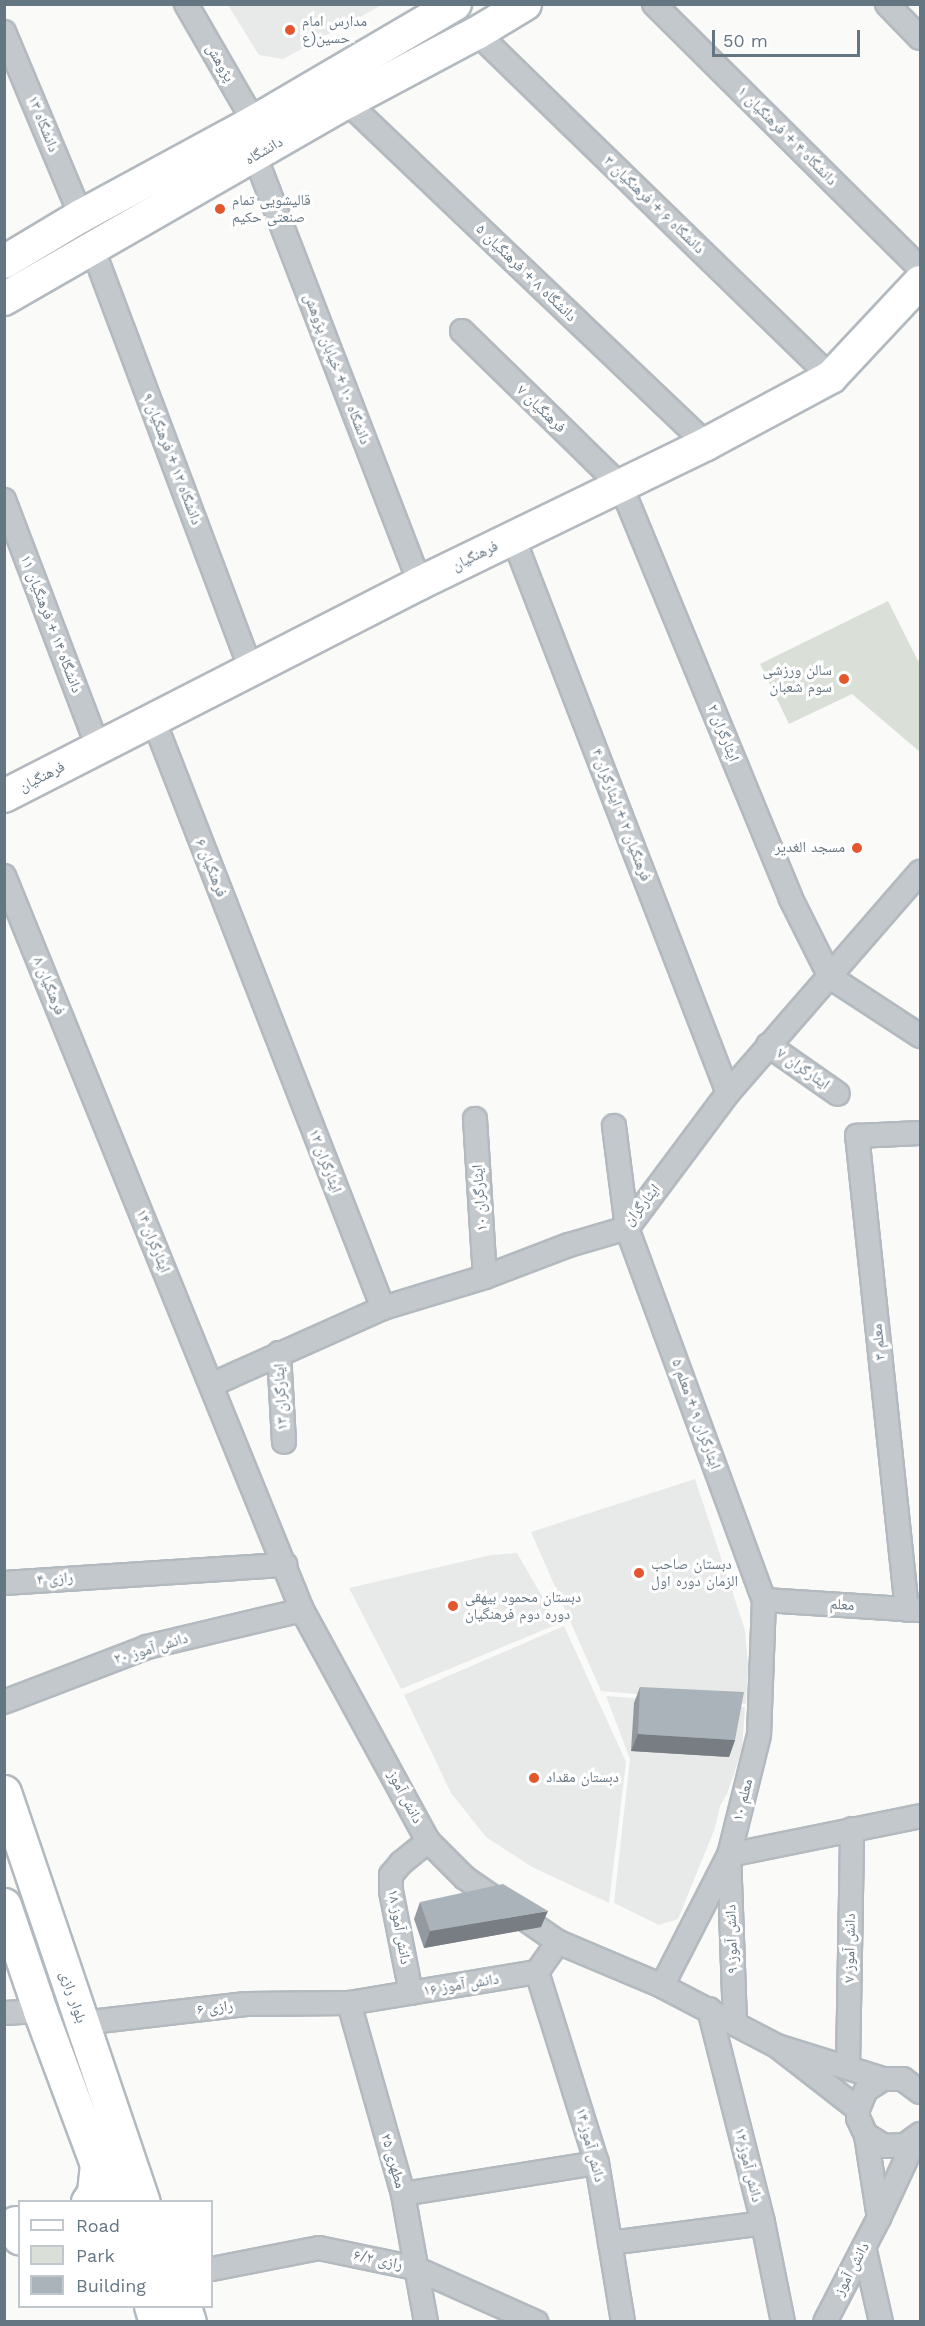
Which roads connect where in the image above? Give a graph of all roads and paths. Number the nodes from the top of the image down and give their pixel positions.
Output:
1 (186, 4) edge
2 (455, 4) edge
3 (525, 4) edge
4 (654, 4) edge
5 (887, 4) edge
6 (415, 29) junction
7 (4, 32) edge
8 (477, 33) junction
9 (921, 38) edge
10 (432, 57) junction
11 (347, 102) junction
12 (254, 122) junction
13 (255, 156) junction
14 (81, 216) junction
15 (92, 247) junction
16 (4, 262) edge
17 (921, 268) edge
18 (921, 282) edge
19 (4, 299) edge
20 (462, 331) dead end
21 (831, 377) junction
22 (706, 444) junction
23 (621, 486) junction
24 (4, 500) edge
25 (513, 537) junction
26 (420, 583) junction
27 (251, 670) junction
28 (154, 721) junction
29 (98, 748) junction
30 (4, 796) edge
31 (921, 872) edge
32 (4, 876) edge
33 (830, 977) junction
34 (268, 1015) joint
35 (921, 1036) edge
36 (768, 1045) junction
37 (728, 1093) junction
38 (838, 1094) dead end
39 (94, 1097) joint
40 (475, 1119) dead end
41 (614, 1126) dead end
42 (921, 1133) edge
43 (627, 1228) junction
44 (485, 1277) junction
45 (382, 1308) junction
46 (279, 1353) junction
47 (211, 1385) junction
48 (284, 1442) dead end
49 (285, 1565) junction
50 (4, 1583) edge
51 (764, 1600) junction
52 (302, 1610) junction
53 (914, 1610) edge
54 (4, 1702) edge
55 (4, 1792) edge
56 (921, 1816) edge
57 (852, 1829) junction
58 (428, 1841) junction
59 (729, 1855) junction
60 (17, 1872) edge
61 (4, 1905) edge
62 (558, 1942) junction
63 (537, 1972) junction
64 (662, 1986) junction
65 (411, 1993) junction
66 (349, 2003) junction
67 (709, 2009) junction
68 (40, 2011) junction
69 (4, 2013) edge
70 (82, 2023) junction
71 (735, 2024) junction
72 (777, 2046) junction
73 (848, 2067) junction
74 (883, 2079) junction
75 (920, 2091) edge
76 (858, 2109) junction
77 (866, 2135) junction
78 (918, 2137) edge
79 (597, 2163) junction
80 (97, 2165) junction
81 (403, 2194) junction
82 (89, 2200) edge
83 (110, 2200) edge
84 (142, 2200) edge
85 (879, 2217) junction
86 (763, 2223) junction
87 (16, 2232) edge
88 (610, 2242) junction
89 (864, 2247) junction
90 (4, 2254) edge
91 (416, 2268) junction
92 (213, 2269) edge
93 (183, 2308) edge
94 (189, 2322) edge
95 (426, 2322) edge
96 (536, 2322) edge
97 (623, 2322) edge
98 (783, 2322) edge
99 (825, 2322) edge
100 (881, 2322) edge

1 - 12 street, پژوهش
2 - 6 main road, دانشگاه
3 - 8 main road, دانشگاه
4 - 17 street, دانشگاه ۴ + فرهنگیان ۱
5 - 9 street
6 - 10 main road
6 - 12 main road, دانشگاه
7 - 14 street, دانشگاه ۱۳
8 - 10 main road, دانشگاه
8 - 21 street, دانشگاه ۶ + فرهنگیان ۳
10 - 11 main road, دانشگاه
11 - 13 main road, دانشگاه
11 - 22 street, دانشگاه ۸ + فرهنگیان ۵
12 - 14 main road, دانشگاه
13 - 15 main road, دانشگاه
13 - 26 street, دانشگاه ۱۰ + خیابان پژوهش
14 - 16 main road, دانشگاه
15 - 19 main road, دانشگاه
15 - 27 street, دانشگاه ۱۲ + فرهنگیان ۹
18 - 21 main road, فرهنگیان
20 - 23 street, فرهنگیان ۷
21 - 22 main road, فرهنگیان
22 - 23 main road, فرهنگیان
23 - 25 main road, فرهنگیان
23 - 33 street, ایثارگران ۲
24 - 29 street, دانشگاه ۱۴ + فرهنگیان ۱۱
25 - 26 main road, فرهنگیان
25 - 37 street, فرهنگیان ۲ + ایثارگران ۴
26 - 27 main road, فرهنگیان
27 - 28 main road, فرهنگیان
28 - 29 main road, فرهنگیان
28 - 34 street, فرهنگیان ۶
29 - 30 main road, فرهنگیان
31 - 33 street, ایثارگران
32 - 39 street, فرهنگیان ۸
33 - 35 street
33 - 36 street, ایثارگران
34 - 45 street, ایثارگران ۱۲
36 - 37 street, ایثارگران
36 - 38 street, ایثارگران ۷
37 - 43 street, ایثارگران
39 - 47 street, ایثارگران ۱۴
40 - 44 street, ایثارگران ۱۰
41 - 43 street, ایثارگران ۹ + معلم ۵
42 - 53 street, معلم ۳
43 - 44 street, ایثارگران
43 - 51 street, ایثارگران ۹ + معلم ۵
44 - 45 street, ایثارگران
45 - 46 street, ایثارگران
46 - 47 street, ایثارگران
46 - 48 street, ایثارگران ۱۳
47 - 49 street, دانش آموز
49 - 50 street, رازی ۴
49 - 52 street, دانش آموز
51 - 53 street, معلم
51 - 59 street, معلم ۱۰
52 - 54 street, دانش آموز ۲۰
52 - 58 street, دانش آموز
55 - 60 main road, بلوار رازی
56 - 57 street
57 - 59 street
57 - 73 street, دانش آموز ۷
58 - 62 street, دانش آموز
58 - 65 street, دانش آموز ۱۸
59 - 64 street, معلم ۱۰
59 - 71 street, دانش آموز ۹
60 - 70 main road, بلوار رازی
61 - 68 main road
62 - 63 street
62 - 64 street, دانش آموز
63 - 65 street, دانش آموز ۱۶
63 - 79 street, دانش آموز ۱۴
64 - 67 street, دانش آموز
65 - 66 street, دانش آموز ۱۶
66 - 70 street, رازی ۶
66 - 81 street, مطهری ۲۵
67 - 71 street, دانش آموز
67 - 86 street, دانش آموز ۱۲
68 - 69 street
68 - 80 main road
70 - 84 main road, بلوار رازی
71 - 72 street, دانش آموز
72 - 73 street
72 - 76 street
73 - 74 street
74 - 75 street
74 - 76 street
76 - 77 street
77 - 78 street
77 - 85 street
78 - 85 street, دانش آموز
79 - 81 street
79 - 88 street, دانش آموز ۱۴
80 - 82 main road
80 - 83 main road
81 - 91 street, مطهری ۲۵
85 - 89 street, دانش آموز
86 - 88 street
86 - 98 street, دانش آموز ۱۲
87 - 90 main road
88 - 97 street, دانش آموز ۱۴
89 - 99 street, دانش آموز
89 - 100 street
91 - 92 street, رازی ۶/۲
91 - 95 street, مطهری ۲۵
91 - 96 street, رازی ۶/۲
93 - 94 main road

